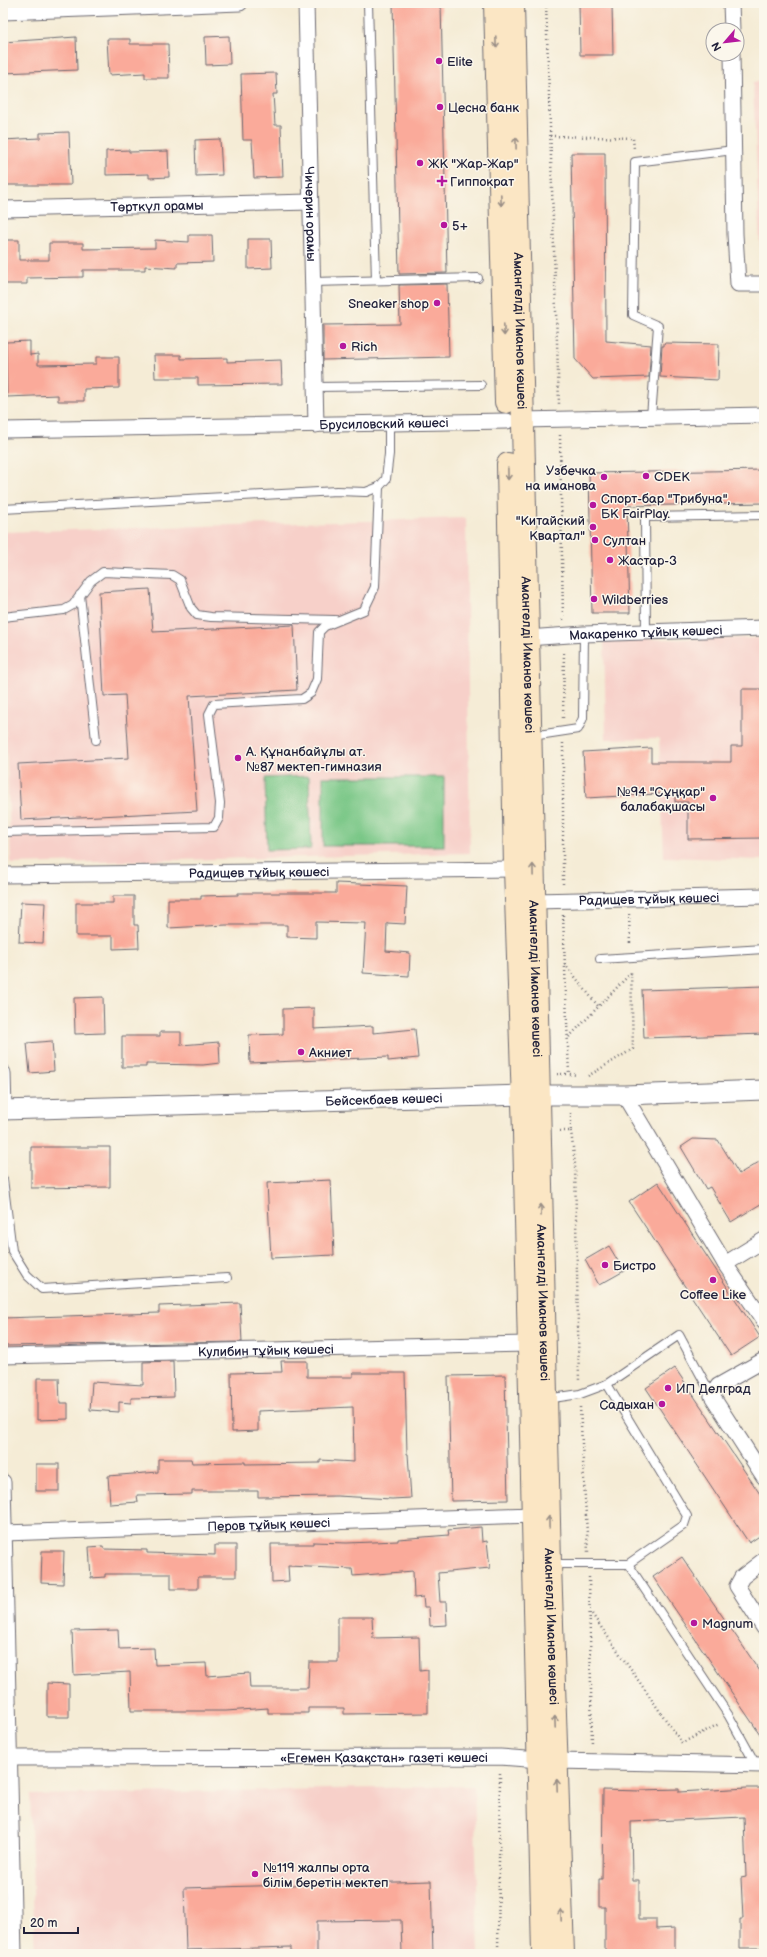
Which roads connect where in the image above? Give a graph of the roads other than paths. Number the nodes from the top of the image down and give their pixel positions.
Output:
1 (240, 3) edge
2 (306, 3) edge
3 (368, 3) edge
4 (495, 3) edge
5 (513, 3) edge
6 (731, 3) edge
7 (3, 12) edge
8 (732, 22) edge
9 (732, 62) edge
10 (734, 150) junction
11 (310, 202) junction
12 (3, 209) edge
13 (478, 278) dead end
14 (376, 280) junction
15 (312, 282) junction
16 (764, 284) edge
17 (481, 385) dead end
18 (315, 386) junction
19 (764, 415) edge
20 (651, 418) junction
21 (514, 420) junction
22 (389, 423) junction
23 (316, 425) junction
24 (3, 430) edge
25 (379, 487) junction
26 (3, 509) edge
27 (764, 515) edge
28 (80, 595) junction
29 (3, 617) edge
30 (340, 620) junction
31 (764, 628) edge
32 (646, 633) junction
33 (584, 634) junction
34 (527, 638) junction
35 (530, 736) junction
36 (96, 740) dead end
37 (3, 832) edge
38 (515, 869) junction
39 (3, 875) edge
40 (764, 896) edge
41 (534, 901) junction
42 (764, 948) edge
43 (600, 959) dead end
44 (3, 1073) edge
45 (764, 1090) edge
46 (531, 1095) junction
47 (624, 1096) junction
48 (4, 1110) edge
49 (3, 1179) edge
50 (764, 1240) edge
51 (725, 1264) junction
52 (227, 1278) dead end
53 (764, 1321) edge
54 (529, 1344) junction
55 (3, 1356) edge
56 (764, 1360) edge
57 (607, 1384) junction
58 (712, 1396) junction
59 (546, 1399) junction
60 (764, 1477) edge
61 (3, 1482) edge
62 (533, 1515) junction
63 (4, 1533) junction
64 (764, 1560) edge
65 (550, 1564) junction
66 (628, 1564) junction
67 (764, 1628) edge
68 (7, 1758) edge
69 (548, 1760) junction
70 (760, 1765) edge
71 (14, 1954) edge
72 (543, 1954) edge
73 (563, 1954) edge

1 - 7 street
2 - 11 street, Чичерин орамы
3 - 14 lane
4 -> 21 main road, Амангелді Иманов көшесі
21 -> 5 main road, Амангелді Иманов көшесі
6 - 8 street
9 - 10 street
10 - 16 street
10 - 20 lane
11 - 12 street, Төрткүл орамы
11 - 15 street, Чичерин орамы
13 - 14 lane
14 - 15 lane
15 - 18 street, Чичерин орамы
17 - 18 lane
18 - 23 street, Чичерин орамы
19 - 20 street, Брусиловский көшесі
20 - 21 street, Брусиловский көшесі
21 - 22 street, Брусиловский көшесі
21 - 34 main road, Амангелді Иманов көшесі
21 -> 38 main road, Амангелді Иманов көшесі
22 - 23 street, Брусиловский көшесі
22 - 25 lane
23 - 24 street, Брусиловский көшесі
25 - 26 lane
25 - 30 lane
27 - 32 lane
28 - 29 lane
28 - 30 lane
28 - 36 lane
30 - 37 lane
31 - 32 street, Макаренко тұйық көшесі
32 - 33 street, Макаренко тұйық көшесі
33 - 34 street, Макаренко тұйық көшесі
33 - 35 lane
34 - 35 main road, Амангелді Иманов көшесі
41 -> 35 main road, Амангелді Иманов көшесі
38 - 39 street, Радищев тұйық көшесі
38 - 46 main road, Амангелді Иманов көшесі
40 - 41 street, Радищев тұйық көшесі
41 - 46 main road, Амангелді Иманов көшесі
42 - 43 lane
44 - 48 street
45 - 47 street, Бейсекбаев көшесі
46 - 47 street, Бейсекбаев көшесі
46 - 48 street, Бейсекбаев көшесі
46 - 54 main road, Амангелді Иманов көшесі
59 -> 46 main road, Амангелді Иманов көшесі
47 - 51 street
49 - 52 lane
50 - 51 street
51 - 53 street
54 - 55 street, Кулибин тұйық көшесі
54 - 62 main road, Амангелді Иманов көшесі
56 - 58 street
57 - 58 lane
57 - 59 lane
57 - 66 lane
58 - 60 street
65 -> 59 main road, Амангелді Иманов көшесі
61 - 63 street
62 - 63 street, Перов тұйық көшесі
62 - 69 main road, Амангелді Иманов көшесі
63 - 68 street
64 - 67 street
65 - 66 lane
69 -> 65 main road, Амангелді Иманов көшесі
66 - 70 lane
68 - 69 street, «Егемен Қазақстан» газеті көшесі
68 - 71 street
69 - 70 street, «Егемен Қазақстан» газеті көшесі
69 - 72 main road, Амангелді Иманов көшесі
73 -> 69 main road, Амангелді Иманов көшесі

